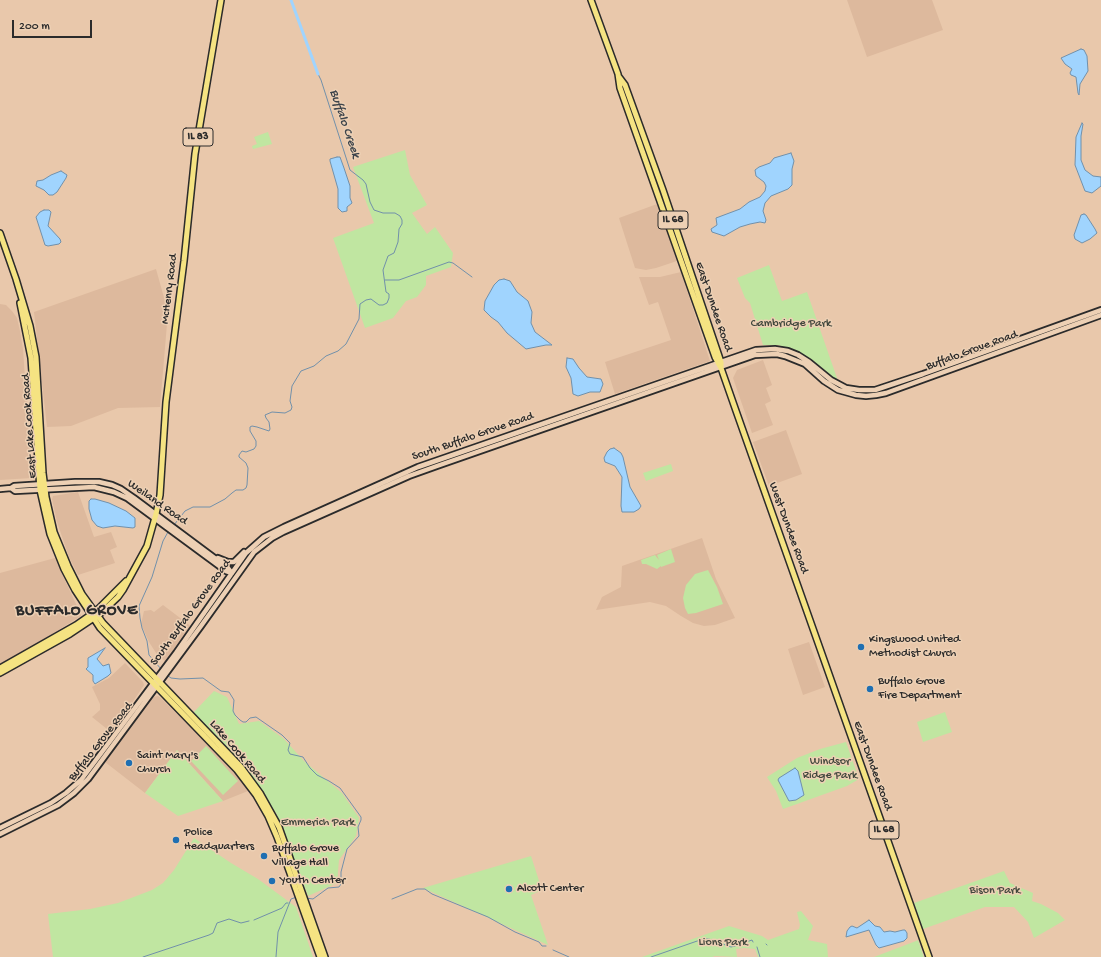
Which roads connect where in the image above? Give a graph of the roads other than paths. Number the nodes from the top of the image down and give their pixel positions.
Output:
1 (221, 0) edge
2 (591, 0) edge
3 (0, 233) edge
4 (0, 243) edge
5 (1101, 310) edge
6 (1101, 315) edge
7 (720, 364) junction
8 (871, 391) joint
9 (848, 393) joint
10 (42, 487) junction
11 (0, 489) edge
12 (156, 517) junction
13 (177, 533) junction
14 (257, 542) junction
15 (207, 552) junction
16 (220, 566) junction
17 (233, 574) junction
18 (226, 583) junction
19 (94, 615) junction
20 (0, 668) edge
21 (167, 668) junction
22 (0, 673) edge
23 (156, 682) junction
24 (150, 690) joint
25 (837, 695) joint
26 (67, 795) junction
27 (0, 828) edge
28 (0, 834) edge
29 (305, 906) junction
30 (320, 957) edge
31 (325, 957) edge
32 (929, 957) edge

1 - 12 main road, McHenry Road / IL 83
2 - 7 main road, East Dundee Road / IL 68
3 - 10 main road, East Lake Cook Road
4 - 10 main road, East Lake Cook Road
5 - 8 main road, Buffalo Grove Road
6 - 9 main road, Buffalo Grove Road
7 - 8 main road, South Buffalo Grove Road
7 - 9 main road, South Buffalo Grove Road
7 - 14 main road, South Buffalo Grove Road
7 - 17 main road, South Buffalo Grove Road
7 - 25 main road, West Dundee Road / IL 68
10 - 11 main road, Weiland Road
10 - 12 main road, Weiland Road
10 - 19 main road, East Lake Cook Road
12 - 13 main road, Weiland Road
12 - 19 main road, McHenry Road / IL 83
13 - 15 main road, Weiland Road
13 - 16 main road, Weiland Road
14 - 15 main road
14 - 17 main road, South Buffalo Grove Road
15 - 17 main road, Weiland Road
16 - 17 main road, Weiland Road
16 - 18 main road
17 - 18 main road, South Buffalo Grove Road
17 - 21 main road, South Buffalo Grove Road
18 - 21 main road, South Buffalo Grove Road
19 - 20 main road, McHenry Road / IL 83
19 - 22 main road, McHenry Road / IL 83
19 - 23 main road, Lake Cook Road
21 - 23 main road, South Buffalo Grove Road
23 - 24 main road, South Buffalo Grove Road
23 - 29 main road, Lake Cook Road
24 - 26 main road, Buffalo Grove Road
25 - 32 main road, East Dundee Road / IL 68
26 - 27 main road, Buffalo Grove Road
26 - 28 main road, Buffalo Grove Road
29 - 30 main road, Lake Cook Road
29 - 31 main road, Lake Cook Road

